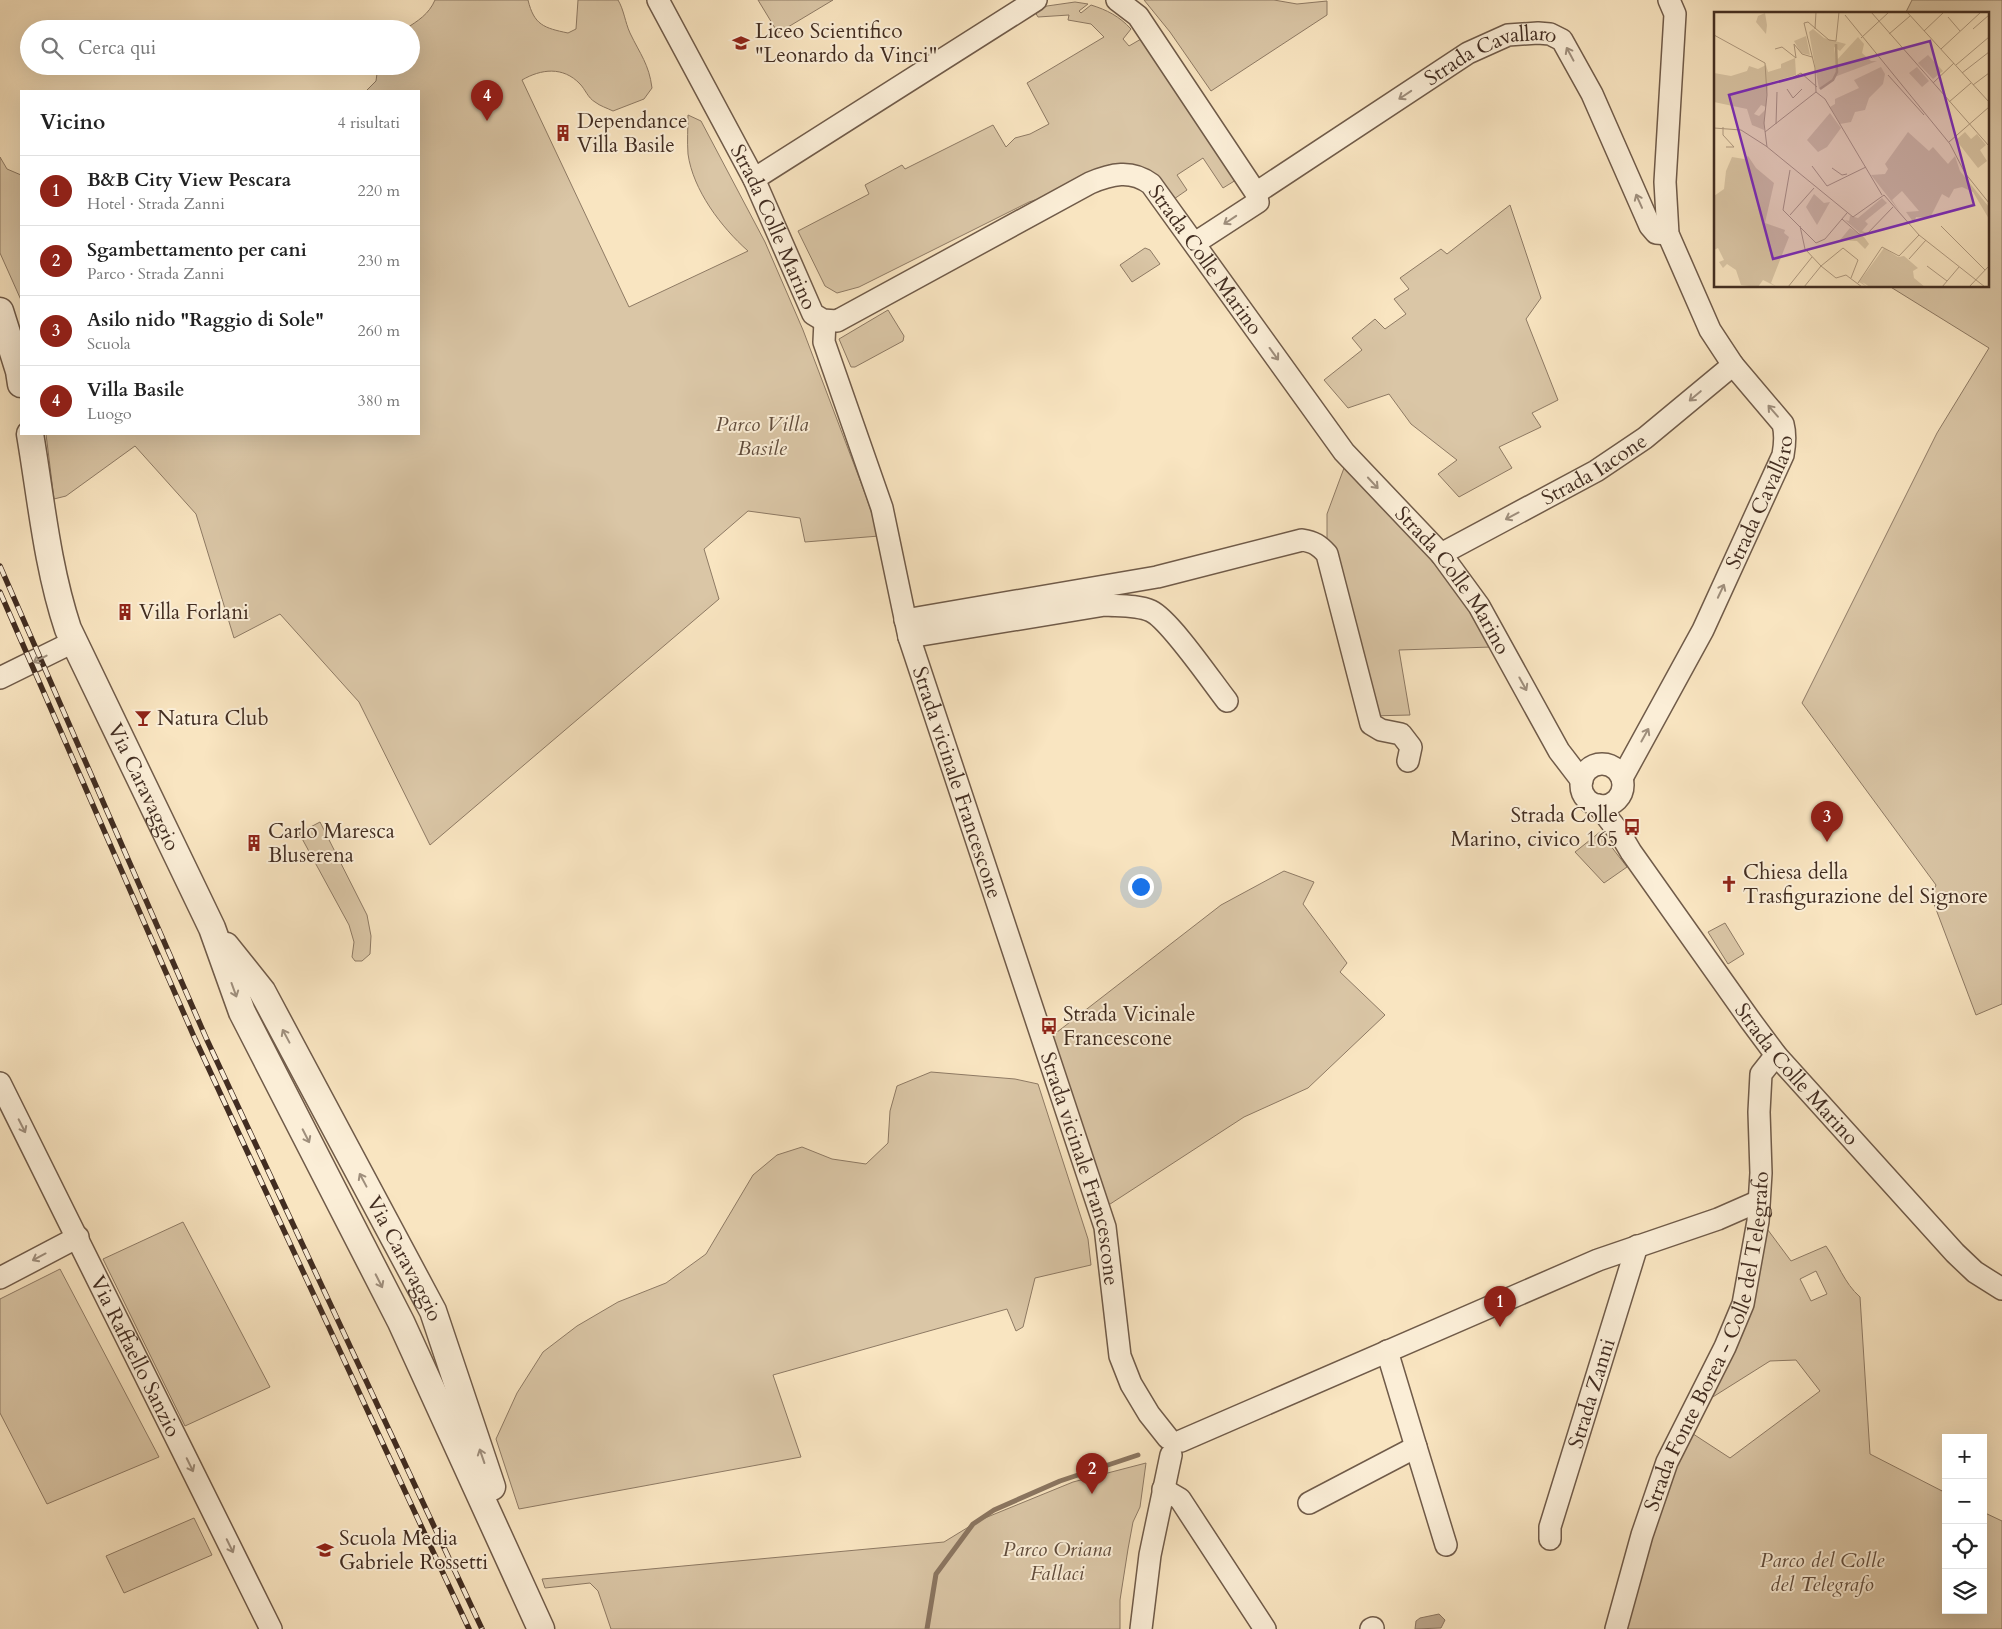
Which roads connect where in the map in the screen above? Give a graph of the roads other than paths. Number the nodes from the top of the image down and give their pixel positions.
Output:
1 (658, 0) edge
2 (1036, 0) edge
3 (1117, 0) edge
4 (1669, 0) edge
5 (754, 180) junction
6 (1256, 194) junction
7 (1668, 234) junction
8 (1195, 243) junction
9 (0, 312) edge
10 (825, 321) junction
11 (1733, 365) junction
12 (20, 378) edge
13 (30, 435) edge
14 (1441, 554) junction
15 (907, 628) junction
16 (71, 646) junction
17 (0, 678) edge
18 (1226, 701) dead end
19 (1408, 761) dead end
20 (1622, 778) junction
21 (1582, 781) junction
22 (1607, 803) junction
23 (212, 928) junction
24 (1776, 1055) junction
25 (0, 1083) edge
26 (1759, 1201) junction
27 (78, 1237) junction
28 (1637, 1246) junction
29 (0, 1278) edge
30 (2002, 1289) edge
31 (1387, 1351) junction
32 (1173, 1445) junction
33 (1416, 1446) junction
34 (1163, 1490) junction
35 (1309, 1503) dead end
36 (1550, 1539) dead end
37 (1446, 1545) dead end
38 (539, 1624) edge
39 (271, 1629) edge
40 (1141, 1629) edge
41 (1265, 1629) edge
42 (1616, 1629) edge

1 - 5 street, Strada Colle Marino
2 - 5 street
3 - 6 street
4 - 7 street, Strada Cavallaro
5 - 10 street, Strada Colle Marino
7 -> 6 street, Strada Cavallaro
6 -> 8 street
7 - 11 street, Strada Cavallaro
8 - 10 street, Strada Colle Marino
8 -> 14 street, Strada Colle Marino
9 - 12 street
10 - 15 street, Strada vicinale Francescone
11 -> 14 street, Strada Iacone
20 -> 11 street, Strada Cavallaro
13 - 16 street, Via Caravaggio
14 -> 21 street, Strada Colle Marino
15 - 18 street, Strada vicinale Francescone
15 - 19 street
15 - 32 street, Strada vicinale Francescone
16 -> 17 street
16 - 23 street, Via Caravaggio
20 - 21 street
20 - 22 street
21 - 22 street
22 - 24 street, Strada Colle Marino
23 -> 38 street, Via Caravaggio
38 -> 23 street, Via Caravaggio
24 - 26 street, Strada Fonte Borea - Colle del Telegrafo
24 - 30 street, Strada Colle Marino
25 -> 27 street, Via Raffaello Sanzio
26 - 28 street
26 - 42 street, Strada Fonte Borea - Colle del Telegrafo
27 -> 29 street
27 -> 39 street, Via Raffaello Sanzio
28 - 31 street
28 - 36 street, Strada Zanni
31 - 32 street
31 - 33 street
32 - 34 street
33 - 35 street
33 - 37 street
34 - 40 street
34 - 41 street

